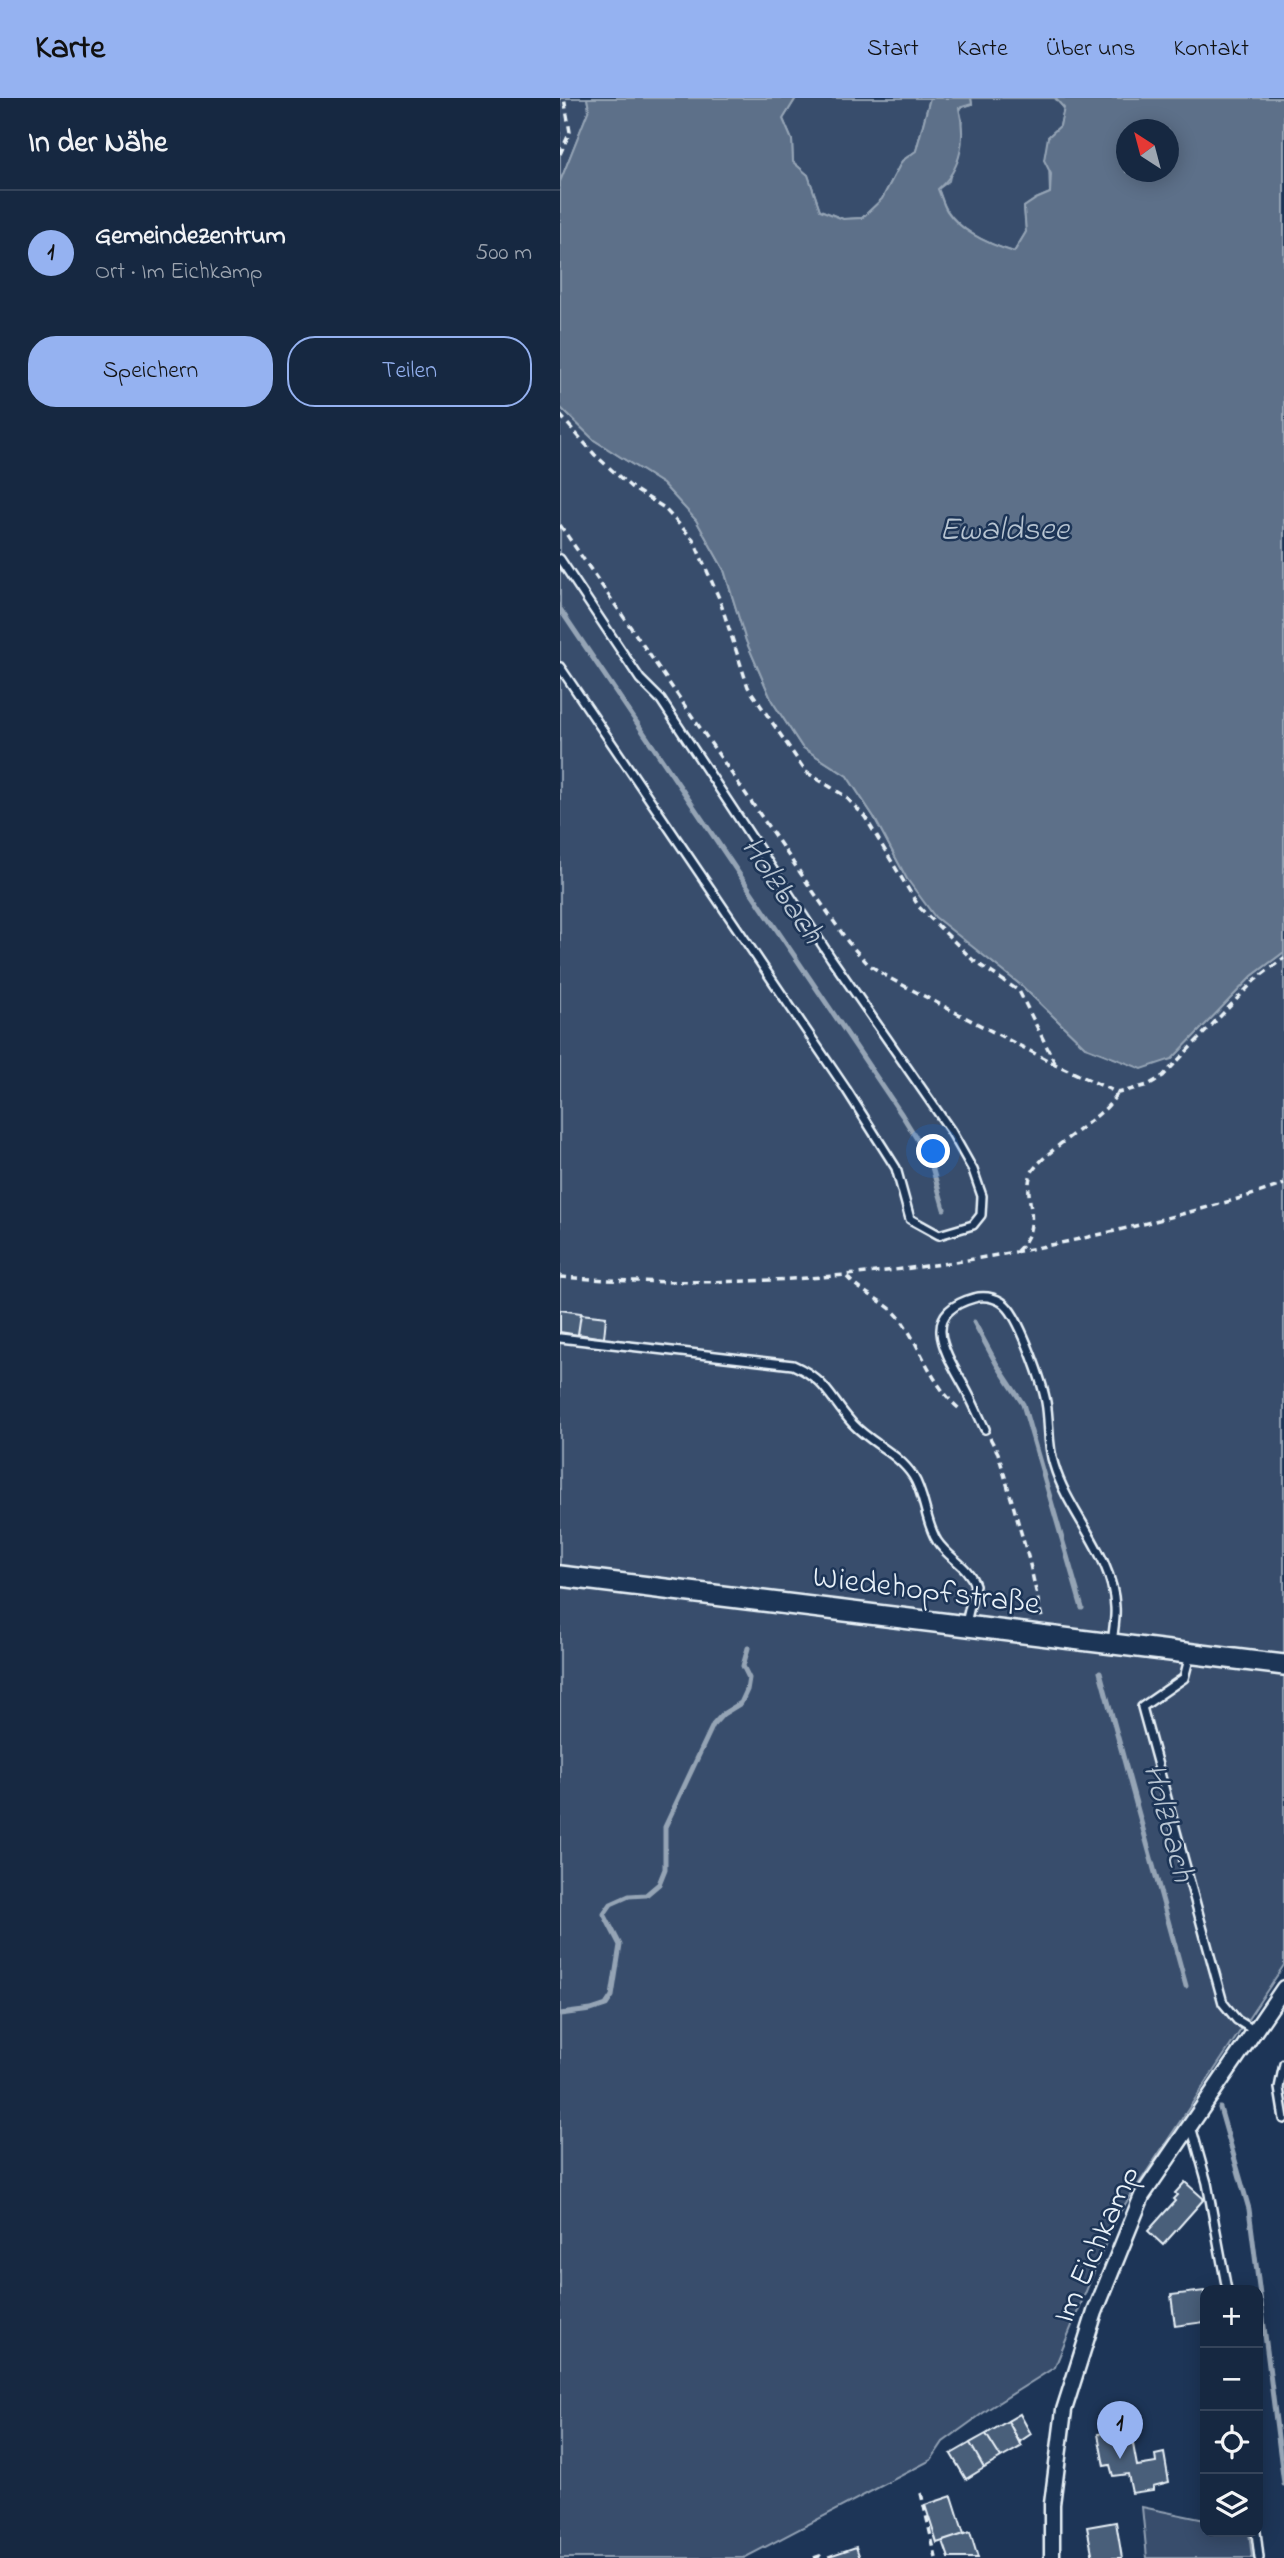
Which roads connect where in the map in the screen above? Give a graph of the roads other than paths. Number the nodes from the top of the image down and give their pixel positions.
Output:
1 (560, 559) edge
2 (560, 667) edge
3 (560, 1338) edge
4 (985, 1429) road end
5 (560, 1576) edge
6 (964, 1627) junction
7 (1111, 1645) junction
8 (1191, 1654) junction
9 (1284, 1665) edge
10 (1284, 1988) edge
11 (1255, 2031) junction
12 (1284, 2064) edge
13 (1284, 2119) edge
14 (1191, 2126) junction
15 (1226, 2285) edge
16 (1257, 2537) edge
17 (1052, 2558) edge
18 (1259, 2558) edge

1 - 2 lane
3 - 6 lane
4 - 7 lane
5 - 6 main road, Wiedehopfstraße
6 - 7 main road, Wiedehopfstraße
7 - 8 main road, Wiedehopfstraße
8 - 9 main road, Wiedehopfstraße
8 - 11 lane
10 - 11 street, Im Eichkamp
11 - 14 street, Im Eichkamp
12 - 13 lane
14 - 15 lane
14 - 17 street, Im Eichkamp
16 - 18 lane

